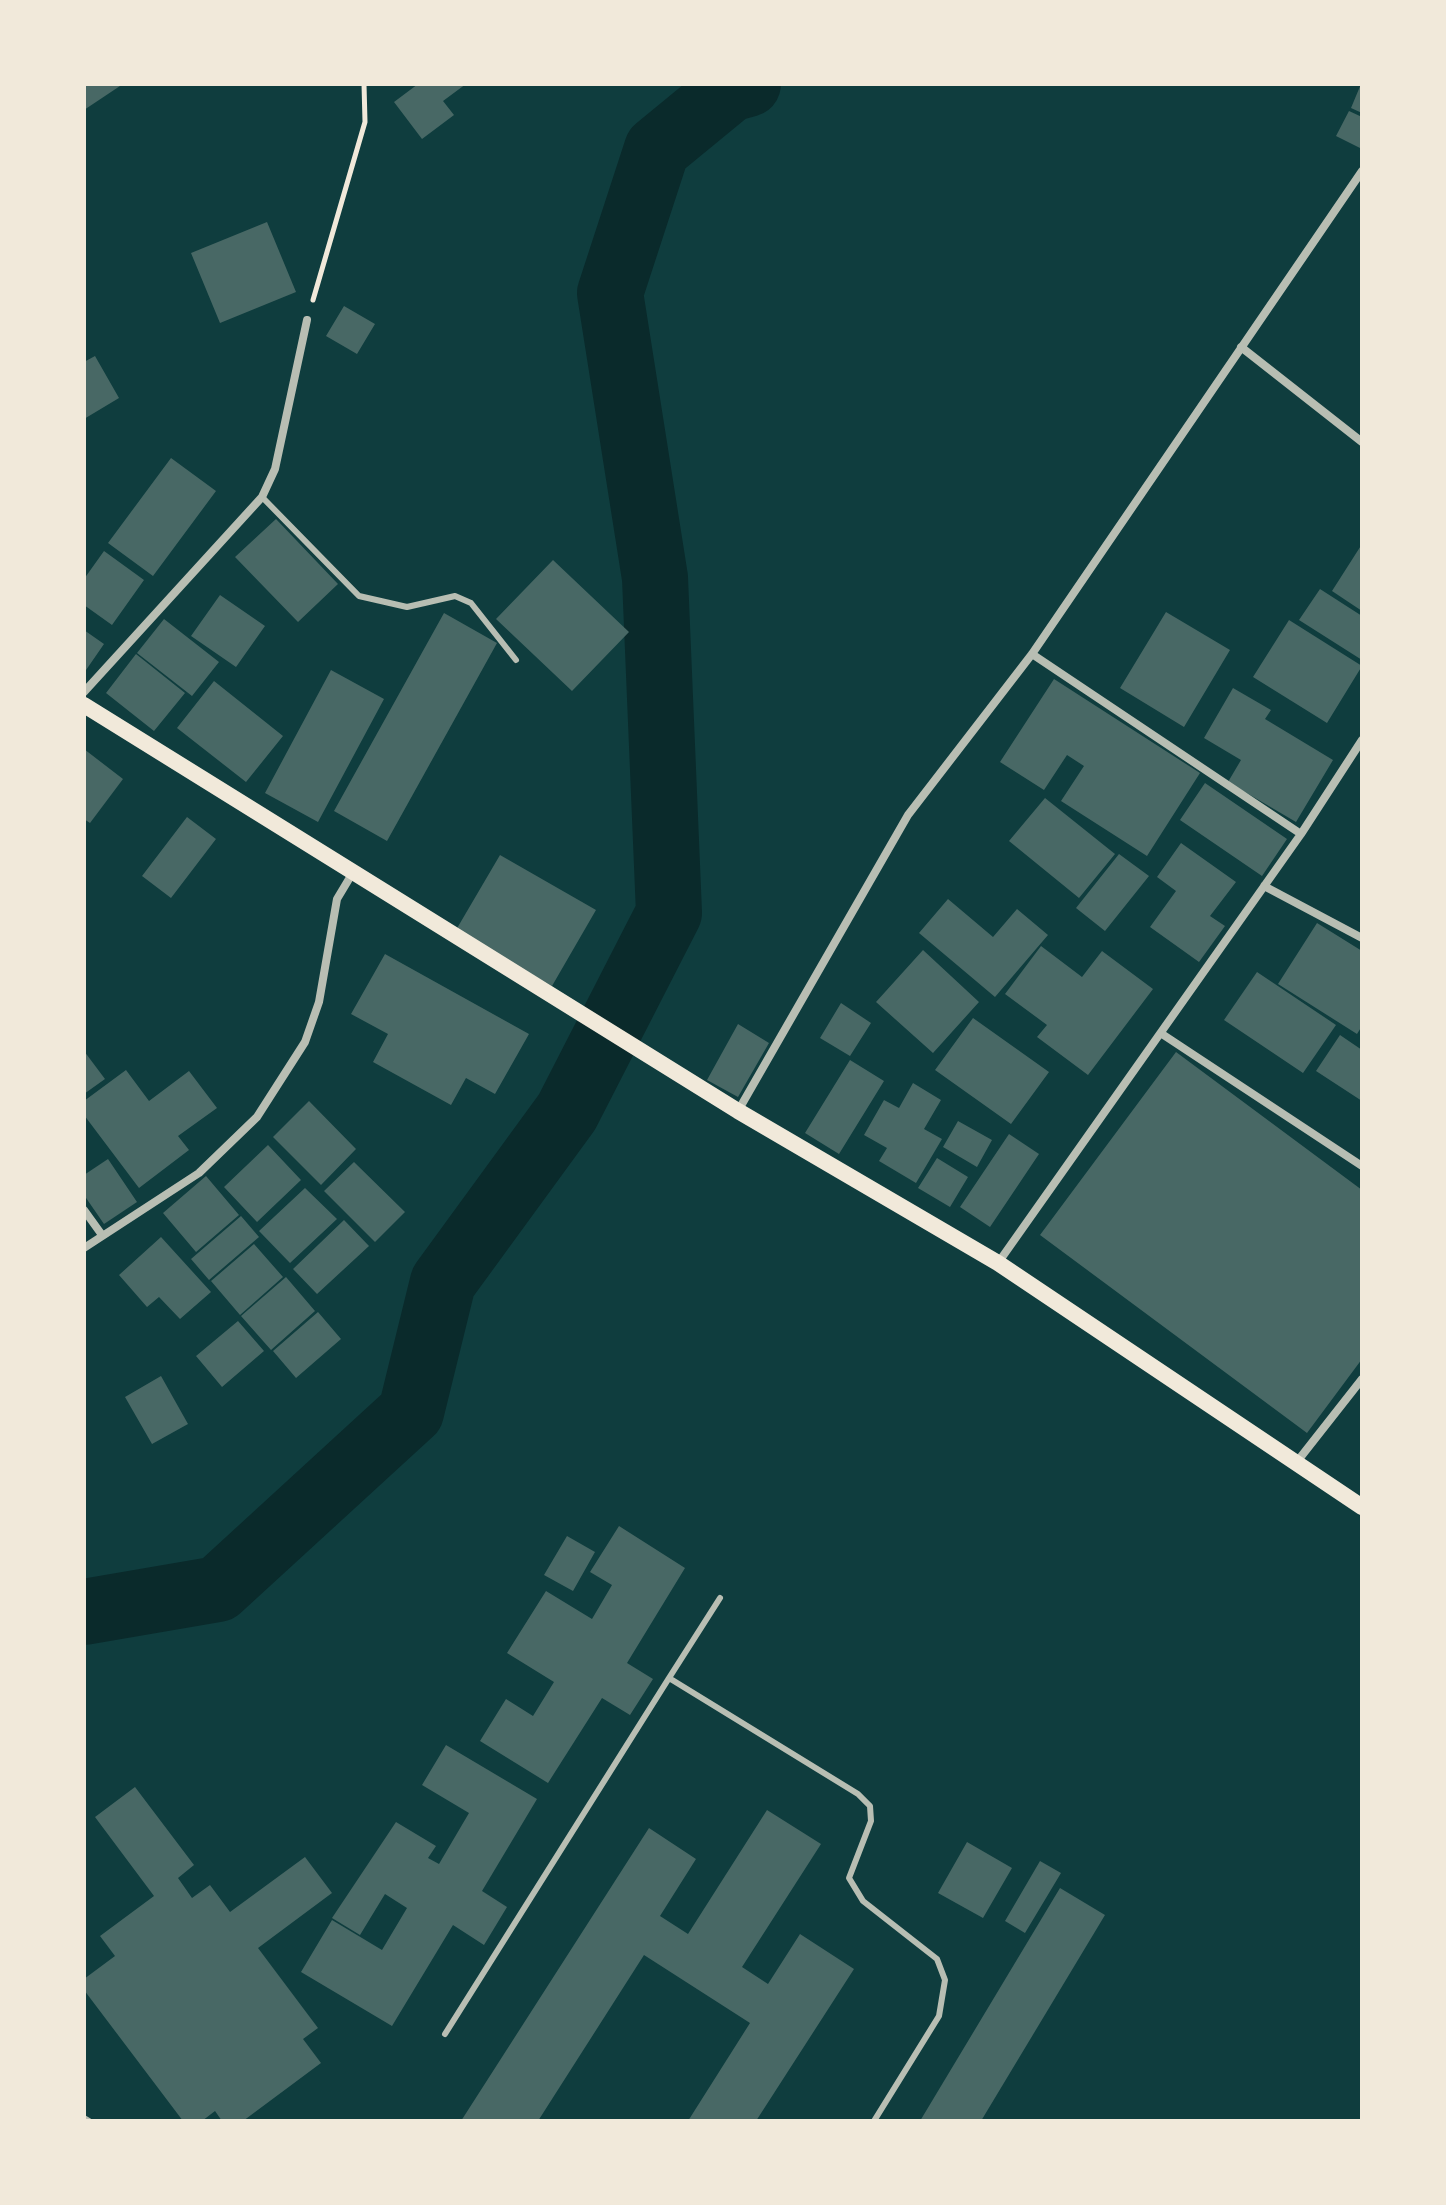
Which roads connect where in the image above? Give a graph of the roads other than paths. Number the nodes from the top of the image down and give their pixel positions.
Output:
1 (1362, 171) edge
2 (307, 320) road end
3 (1241, 347) junction
4 (1362, 442) edge
5 (262, 497) junction
6 (1032, 654) junction
7 (516, 660) dead end
8 (84, 692) edge
9 (84, 705) edge
10 (1362, 740) edge
11 (1301, 834) junction
12 (352, 874) junction
13 (1264, 886) junction
14 (1362, 938) edge
15 (1162, 1034) junction
16 (738, 1111) junction
17 (1362, 1166) edge
18 (84, 1210) edge
19 (102, 1235) junction
20 (84, 1248) edge
21 (998, 1263) junction
22 (1362, 1379) edge
23 (1294, 1464) junction
24 (1362, 1507) edge
25 (720, 1598) dead end
26 (669, 1678) junction
27 (445, 2034) dead end
28 (84, 2118) edge
29 (89, 2121) edge
30 (874, 2121) edge

1 - 3 street
2 - 5 street
3 - 4 street
3 - 6 street
5 - 7 lane
5 - 8 street
6 - 11 street
6 - 16 street
9 - 12 main road
10 - 11 street
11 - 13 street
12 - 16 main road
12 - 19 street
13 - 14 street
13 - 15 street
15 - 17 street
15 - 21 street
16 - 21 main road
18 - 19 street
19 - 20 street
21 - 23 main road
22 - 23 street
23 - 24 main road
25 - 26 lane
26 - 27 lane
26 - 30 lane
28 - 29 lane

